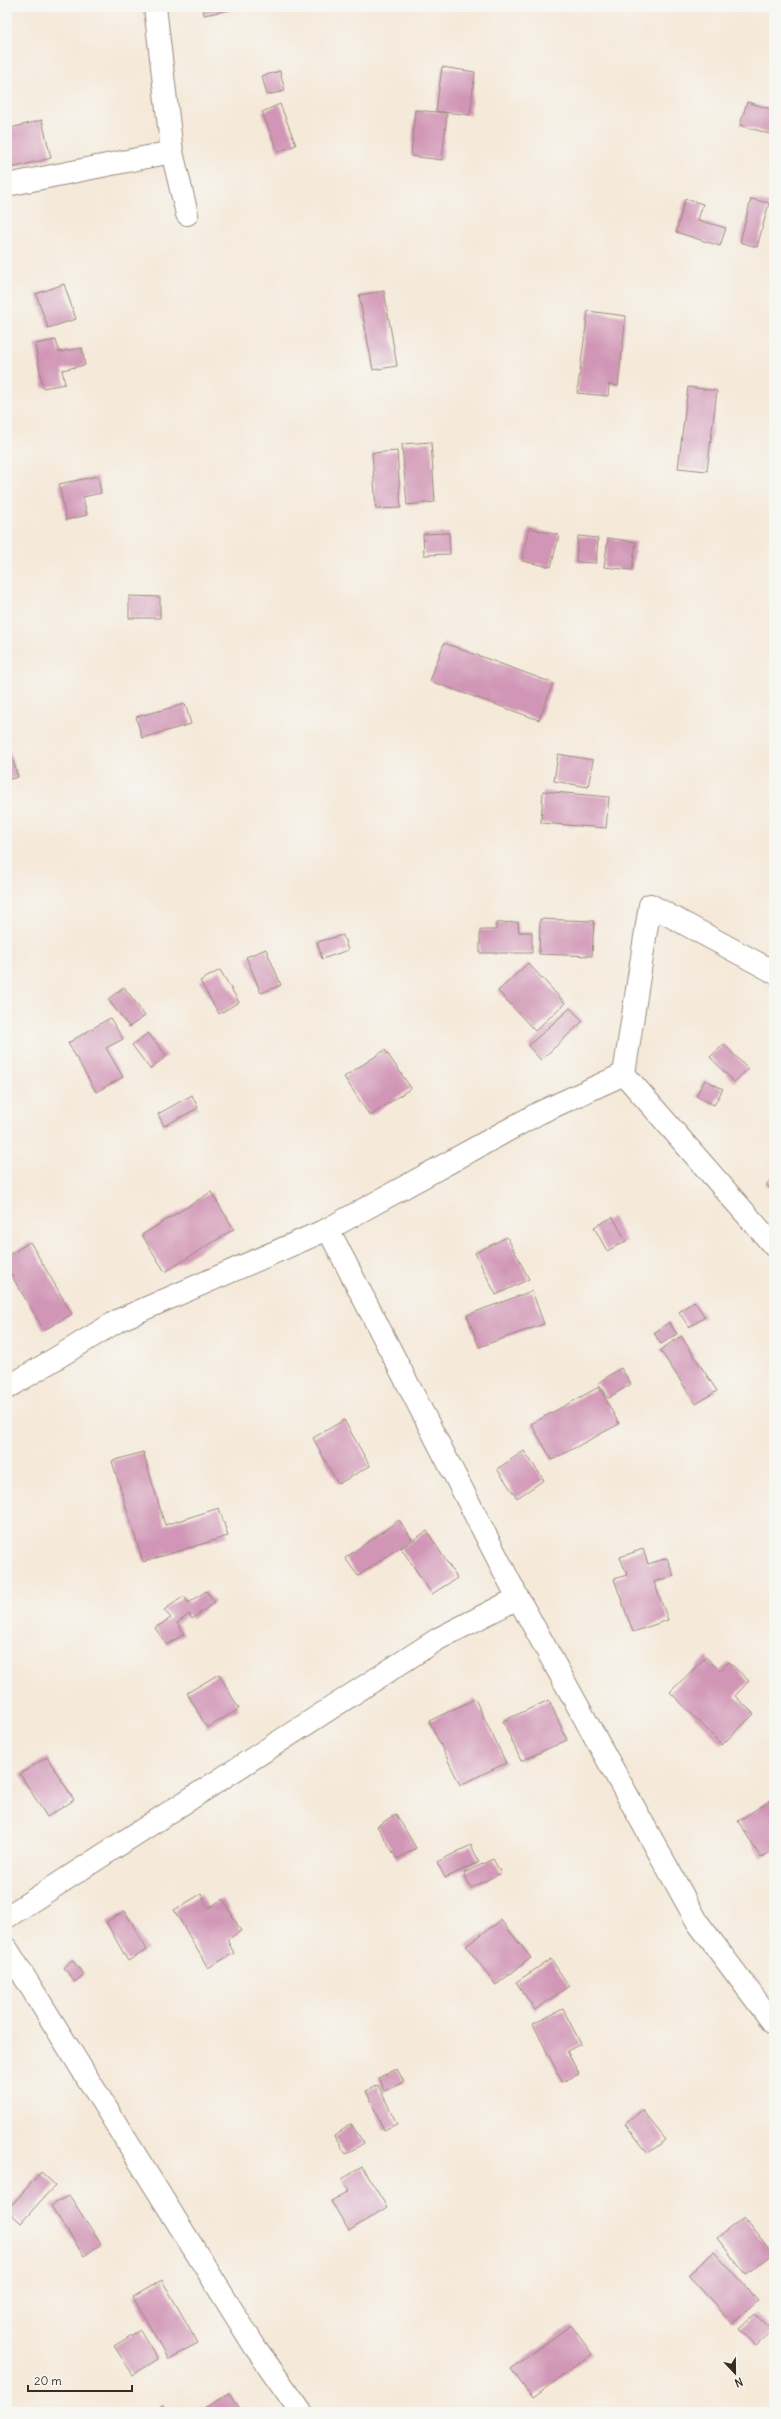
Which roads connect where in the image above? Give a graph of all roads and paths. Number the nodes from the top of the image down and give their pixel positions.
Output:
1 (155, 7) edge
2 (172, 152) junction
3 (7, 185) edge
4 (187, 214) dead end
5 (774, 972) edge
6 (624, 1074) junction
7 (328, 1229) junction
8 (774, 1246) edge
9 (7, 1388) edge
10 (518, 1598) junction
11 (7, 1917) edge
12 (7, 1949) edge
13 (774, 2024) edge
14 (301, 2412) edge

1 - 2 street
2 - 3 street
2 - 4 street
5 - 6 street
6 - 7 street
6 - 8 street
7 - 9 street
7 - 10 street
10 - 11 street
10 - 13 street
12 - 14 street

